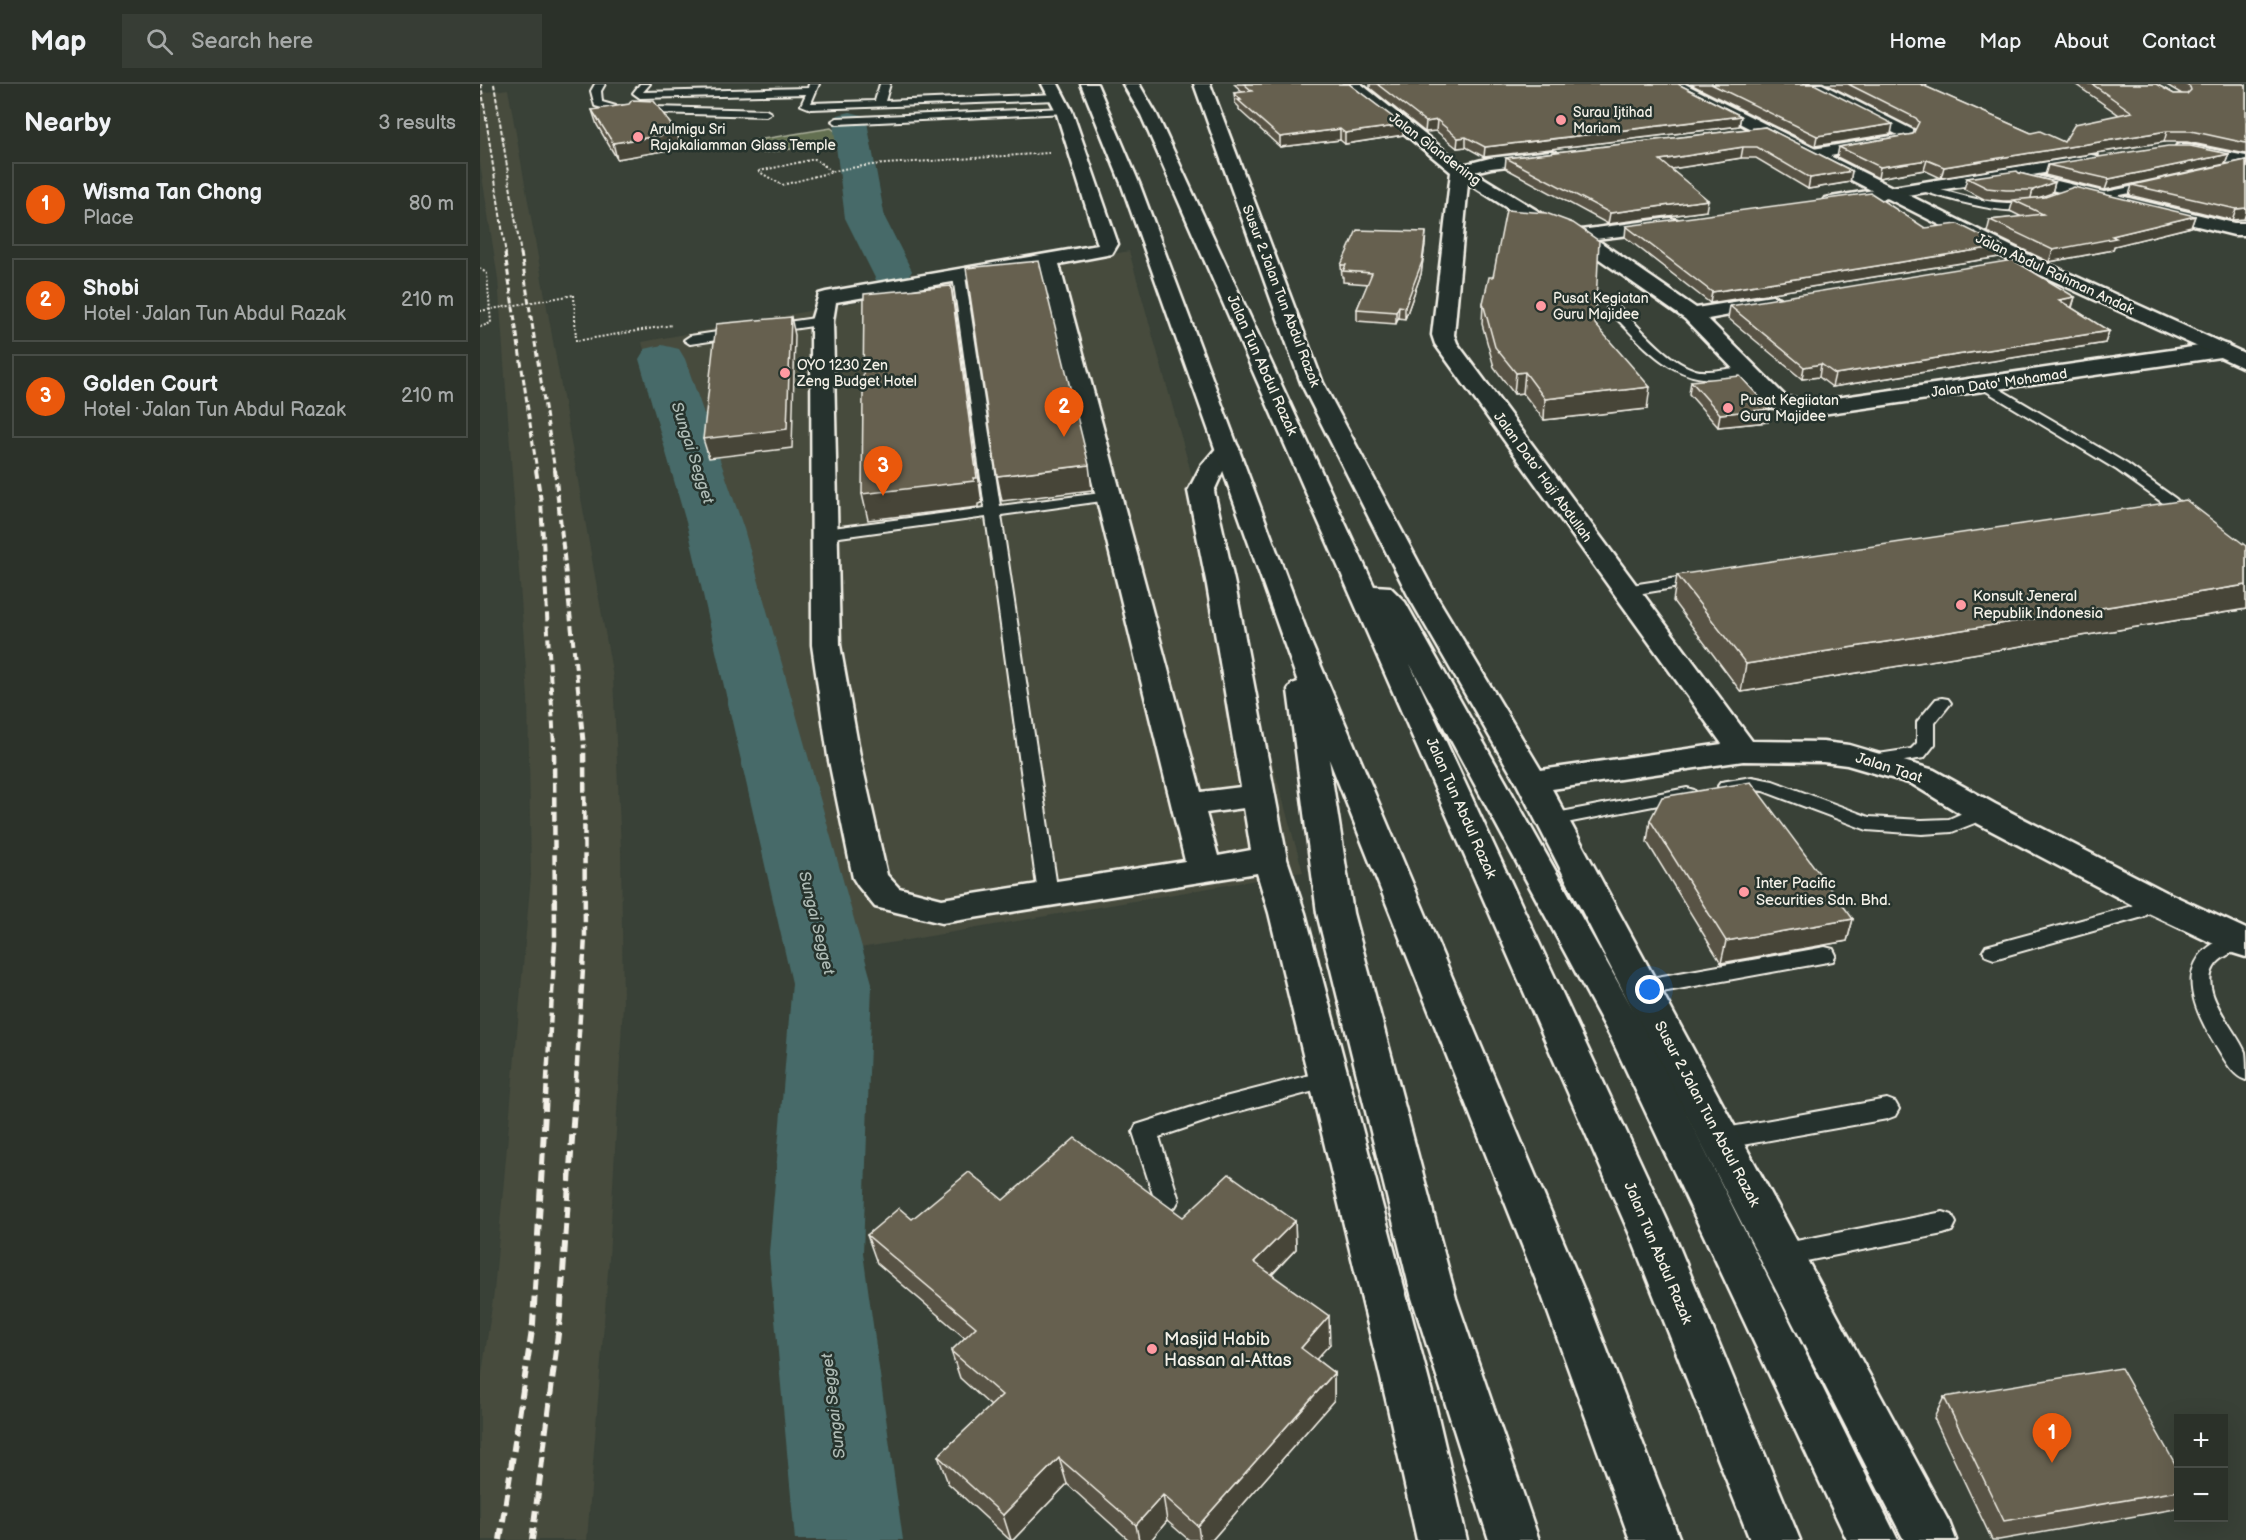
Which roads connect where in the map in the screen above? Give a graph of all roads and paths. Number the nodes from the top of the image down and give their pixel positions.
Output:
1 (600, 84) edge
2 (645, 84) edge
3 (885, 84) edge
4 (1078, 84) edge
5 (1089, 84) edge
6 (1131, 84) edge
7 (1202, 84) edge
8 (1352, 84) edge
9 (1673, 84) edge
10 (1813, 84) edge
11 (812, 88) edge
12 (1067, 103) edge
13 (879, 104) junction
14 (766, 113) dead end
15 (837, 121) dead end
16 (1766, 130) junction
17 (1730, 134) edge
18 (2164, 149) edge
19 (1565, 153) edge
20 (1814, 154) junction
21 (2113, 157) edge
22 (2246, 163) edge
23 (2224, 170) edge
24 (1460, 171) junction
25 (832, 172) junction
26 (2007, 174) junction
27 (2168, 182) edge
28 (1923, 188) junction
29 (2074, 190) junction
30 (1889, 194) junction
31 (2101, 196) junction
32 (1809, 205) edge
33 (1682, 222) edge
34 (2246, 229) edge
35 (1579, 236) junction
36 (1048, 260) junction
37 (2026, 261) junction
38 (1991, 267) edge
39 (480, 268) edge
40 (959, 276) junction
41 (1796, 298) edge
42 (1613, 308) dead end
43 (480, 310) edge
44 (1692, 315) junction
45 (822, 321) junction
46 (480, 327) edge
47 (663, 327) dead end
48 (690, 340) dead end
49 (2220, 350) junction
50 (2246, 362) edge
51 (1747, 371) junction
52 (1986, 385) junction
53 (1778, 402) joint
54 (1228, 450) junction
55 (1109, 496) junction
56 (991, 512) junction
57 (2140, 518) edge
58 (825, 534) junction
59 (1354, 570) junction
60 (1721, 577) edge
61 (1625, 591) junction
62 (1423, 597) junction
63 (1391, 602) junction
64 (1296, 640) junction
65 (1942, 703) dead end
66 (1743, 751) junction
67 (1872, 760) junction
68 (1532, 782) junction
69 (1259, 796) junction
70 (1188, 804) junction
71 (1983, 812) junction
72 (1551, 820) junction
73 (1270, 859) junction
74 (1204, 870) junction
75 (1048, 894) junction
76 (2154, 900) junction
77 (2243, 942) edge
78 (1994, 951) dead end
79 (1824, 955) dead end
80 (1640, 988) junction
81 (2246, 1071) edge
82 (1329, 1079) junction
83 (1887, 1109) dead end
84 (1720, 1139) junction
85 (1166, 1200) dead end
86 (1943, 1223) dead end
87 (1781, 1255) junction
88 (1442, 1540) edge
89 (1514, 1540) edge
90 (1655, 1540) edge
91 (1775, 1540) edge
92 (1873, 1540) edge
93 (1931, 1540) edge

1 - 14 lane
2 - 11 lane
3 - 13 lane
4 - 12 main road
5 - 12 main road
6 - 59 main road, Jalan Tun Abdul Razak
7 - 62 main road, Susur 2 Jalan Tun Abdul Razak
8 - 24 main road, Jalan Glandening
9 - 16 main road, Jalan Abdul Rahman Andak
10 - 20 main road
11 - 13 lane
12 - 13 lane
12 - 15 lane
12 - 25 path
12 - 36 main road
12 - 54 main road
16 - 17 main road
16 - 20 main road, Jalan Abdul Rahman Andak
18 - 22 main road
19 - 24 main road
20 - 30 main road, Jalan Abdul Rahman Andak
21 - 26 main road
22 - 23 lane
24 - 35 main road, Jalan Glandening
24 - 61 main road, Jalan Dato' Haji Abdullah
25 - 25 path
26 - 28 main road
26 - 29 main road
27 - 31 lane
28 - 29 lane
28 - 30 main road
29 - 31 main road
30 - 32 main road
30 - 37 main road, Jalan Abdul Rahman Andak
31 - 34 main road
33 - 35 main road
35 - 44 main road, Jalan Glandening
36 - 40 main road
36 - 55 main road
37 - 38 main road
37 - 49 main road, Jalan Abdul Rahman Andak
39 - 46 path
40 - 45 main road
40 - 56 lane
41 - 44 main road
42 - 51 lane
43 - 47 path, bridge
44 - 51 main road, Jalan Glandening
45 - 48 lane
45 - 58 main road
49 - 50 main road, Jalan Abdul Rahman Andak
49 - 52 main road, Jalan Dato' Mohamad
51 - 53 main road, Jalan Glandening
52 - 53 main road, Jalan Dato' Mohamad
52 - 57 lane
54 - 64 main road
54 - 69 main road
55 - 56 lane
55 - 70 main road
56 - 58 lane
56 - 75 lane
58 - 75 main road
59 - 63 main road
59 - 91 main road, Jalan Tun Abdul Razak
60 - 61 lane
61 - 66 main road, Jalan Dato' Haji Abdullah
62 - 63 main road
62 - 68 main road, Susur 2 Jalan Tun Abdul Razak
63 - 92 main road
64 - 89 main road
64 - 90 main road
65 - 67 lane
66 - 67 main road, Jalan Taat
66 - 68 main road, Jalan Taat
67 - 71 main road, Jalan Taat
68 - 72 main road, Susur 2 Jalan Tun Abdul Razak
69 - 70 main road
69 - 73 main road
70 - 74 main road
71 - 72 lane
71 - 76 main road, Jalan Taat
72 - 80 main road, Susur 2 Jalan Tun Abdul Razak
73 - 74 main road
73 - 82 main road
74 - 75 main road
76 - 77 main road, Jalan Taat
76 - 78 lane
77 - 81 lane
79 - 80 lane
80 - 84 main road, Susur 2 Jalan Tun Abdul Razak
82 - 85 lane
82 - 88 main road
83 - 84 lane
84 - 87 main road, Susur 2 Jalan Tun Abdul Razak
86 - 87 lane
87 - 93 main road, Susur 2 Jalan Tun Abdul Razak

